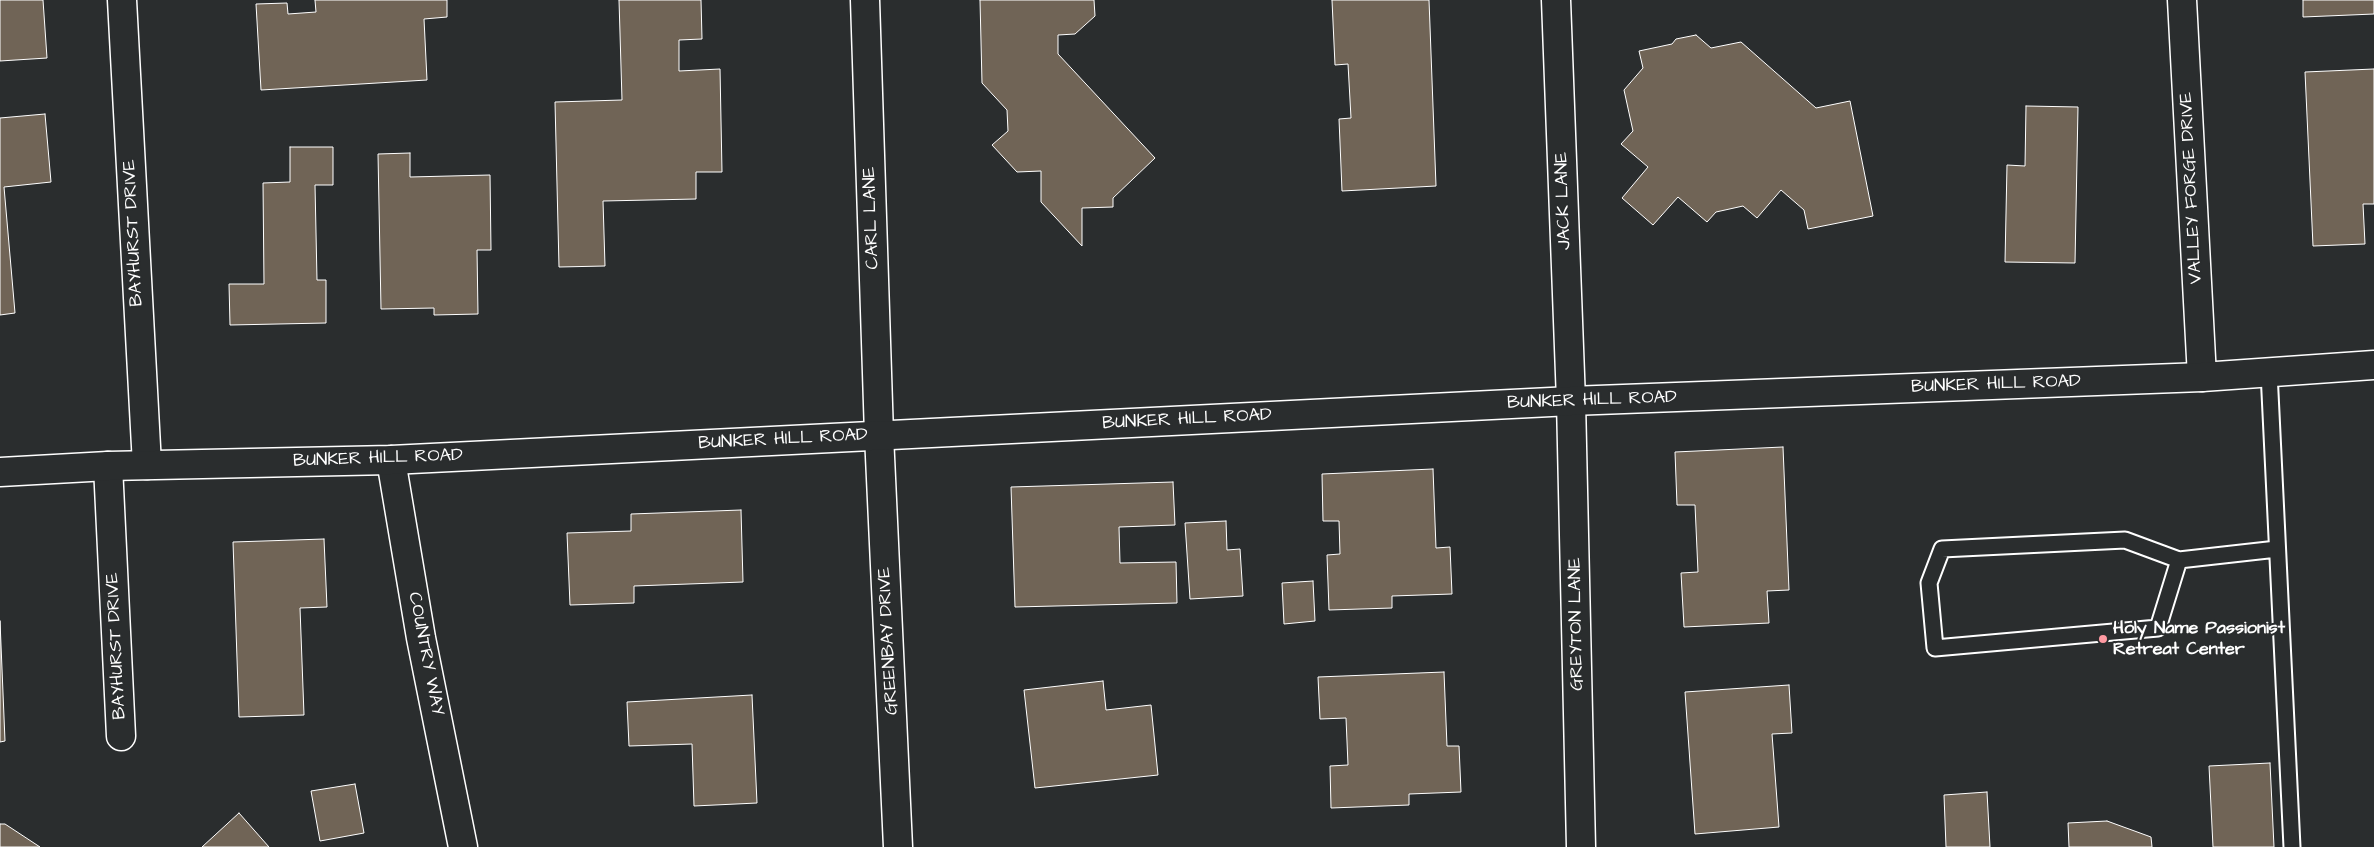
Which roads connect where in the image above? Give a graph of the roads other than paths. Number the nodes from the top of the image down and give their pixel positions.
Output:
1 (122, 0) edge
2 (865, 0) edge
3 (1556, 0) edge
4 (2182, 0) edge
5 (2374, 365) edge
6 (2268, 372) junction
7 (2202, 377) junction
8 (1571, 401) junction
9 (879, 435) junction
10 (391, 460) junction
11 (147, 465) junction
12 (108, 466) junction
13 (0, 472) edge
14 (2277, 549) junction
15 (2179, 560) junction
16 (121, 736) dead end
17 (463, 847) edge
18 (898, 847) edge
19 (1582, 847) edge
20 (2292, 847) edge

1 - 11 street, BAYHURST DRIVE
2 - 9 street, CARL LANE
3 - 8 street, JACK LANE
4 - 7 street, VALLEY FORGE DRIVE
5 - 6 street, BUNKER HILL ROAD
6 - 7 street, BUNKER HILL ROAD
6 - 14 lane
7 - 8 street, BUNKER HILL ROAD
8 - 9 street, BUNKER HILL ROAD
8 - 19 street, GREYTON LANE
9 - 10 street, BUNKER HILL ROAD
9 - 18 street, GREENBAY DRIVE
10 - 11 street, BUNKER HILL ROAD
10 - 17 street, COUNTRY WAY
11 - 12 street, BUNKER HILL ROAD
12 - 13 street, BUNKER HILL ROAD
12 - 16 street, BAYHURST DRIVE
14 - 15 lane
14 - 20 lane
15 - 15 lane

